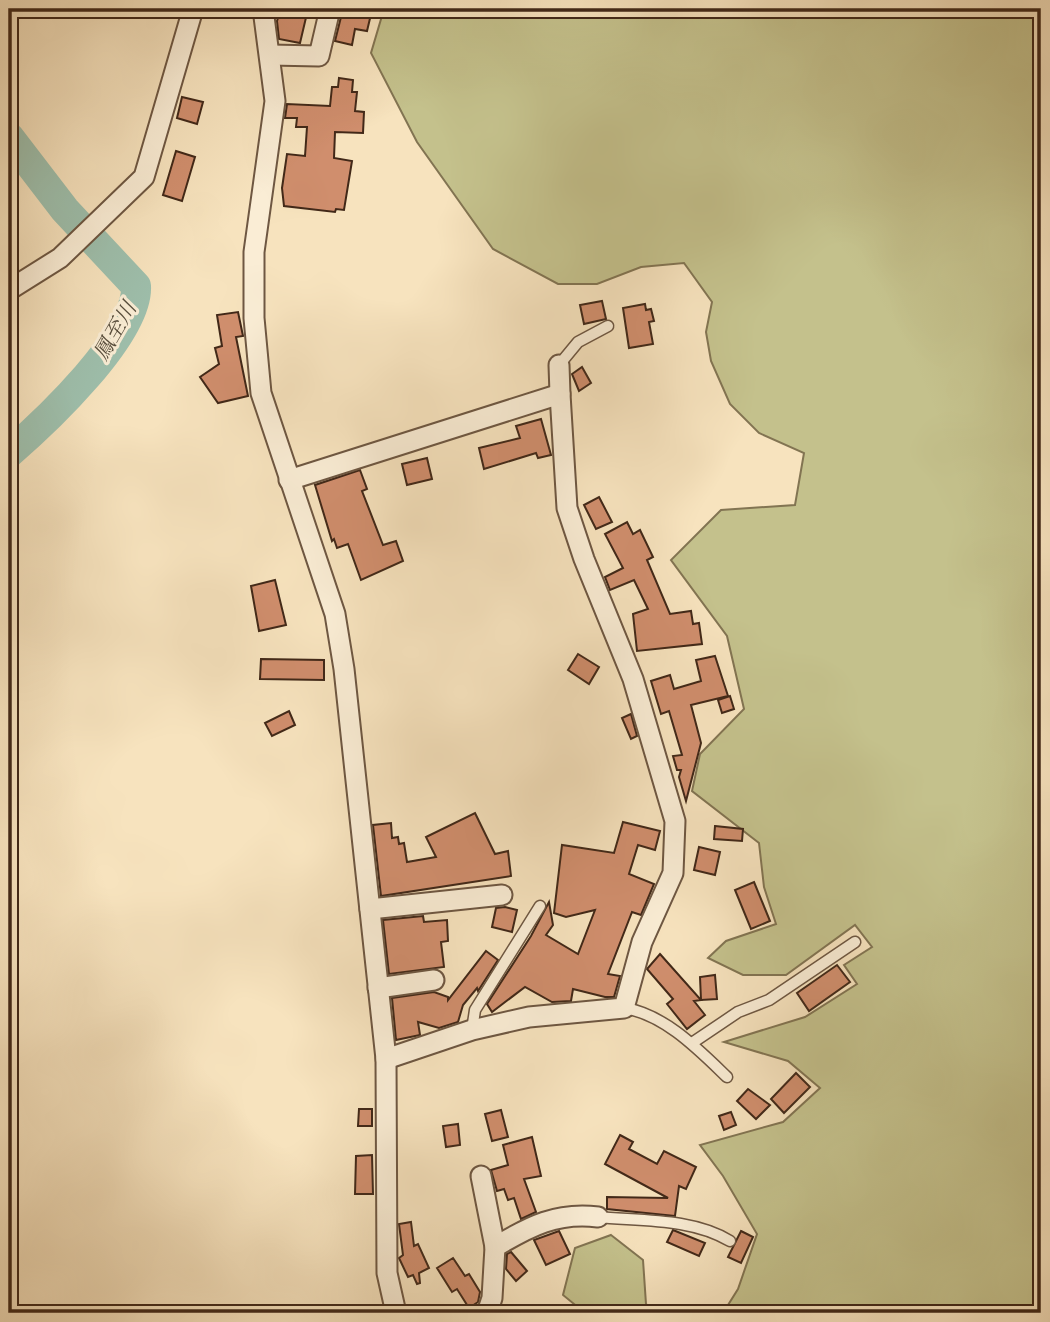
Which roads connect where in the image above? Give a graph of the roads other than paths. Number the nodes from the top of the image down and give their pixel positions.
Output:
1 (193, 9) edge
2 (263, 9) edge
3 (330, 9) edge
4 (271, 55) junction
5 (9, 290) edge
6 (608, 326) dead end
7 (559, 365) joint
8 (560, 394) junction
9 (289, 480) junction
10 (502, 895) dead end
11 (540, 906) dead end
12 (370, 909) junction
13 (855, 942) dead end
14 (434, 980) dead end
15 (378, 988) junction
16 (624, 1008) junction
17 (472, 1030) junction
18 (692, 1043) junction
19 (386, 1059) junction
20 (727, 1077) dead end
21 (481, 1176) dead end
22 (598, 1217) joint
23 (730, 1241) dead end
24 (495, 1247) junction
25 (396, 1313) edge
26 (487, 1313) edge

1 - 5 street
2 - 4 street
3 - 4 street
4 - 9 street
6 - 7 lane
7 - 8 street
8 - 9 street
8 - 16 street
9 - 12 street
10 - 12 street
11 - 17 lane
12 - 15 street
13 - 18 lane
14 - 15 street
15 - 19 street
16 - 17 street
16 - 18 lane
17 - 19 street
18 - 20 lane
19 - 25 street
21 - 24 street
22 - 23 lane
22 - 24 street
24 - 26 street

